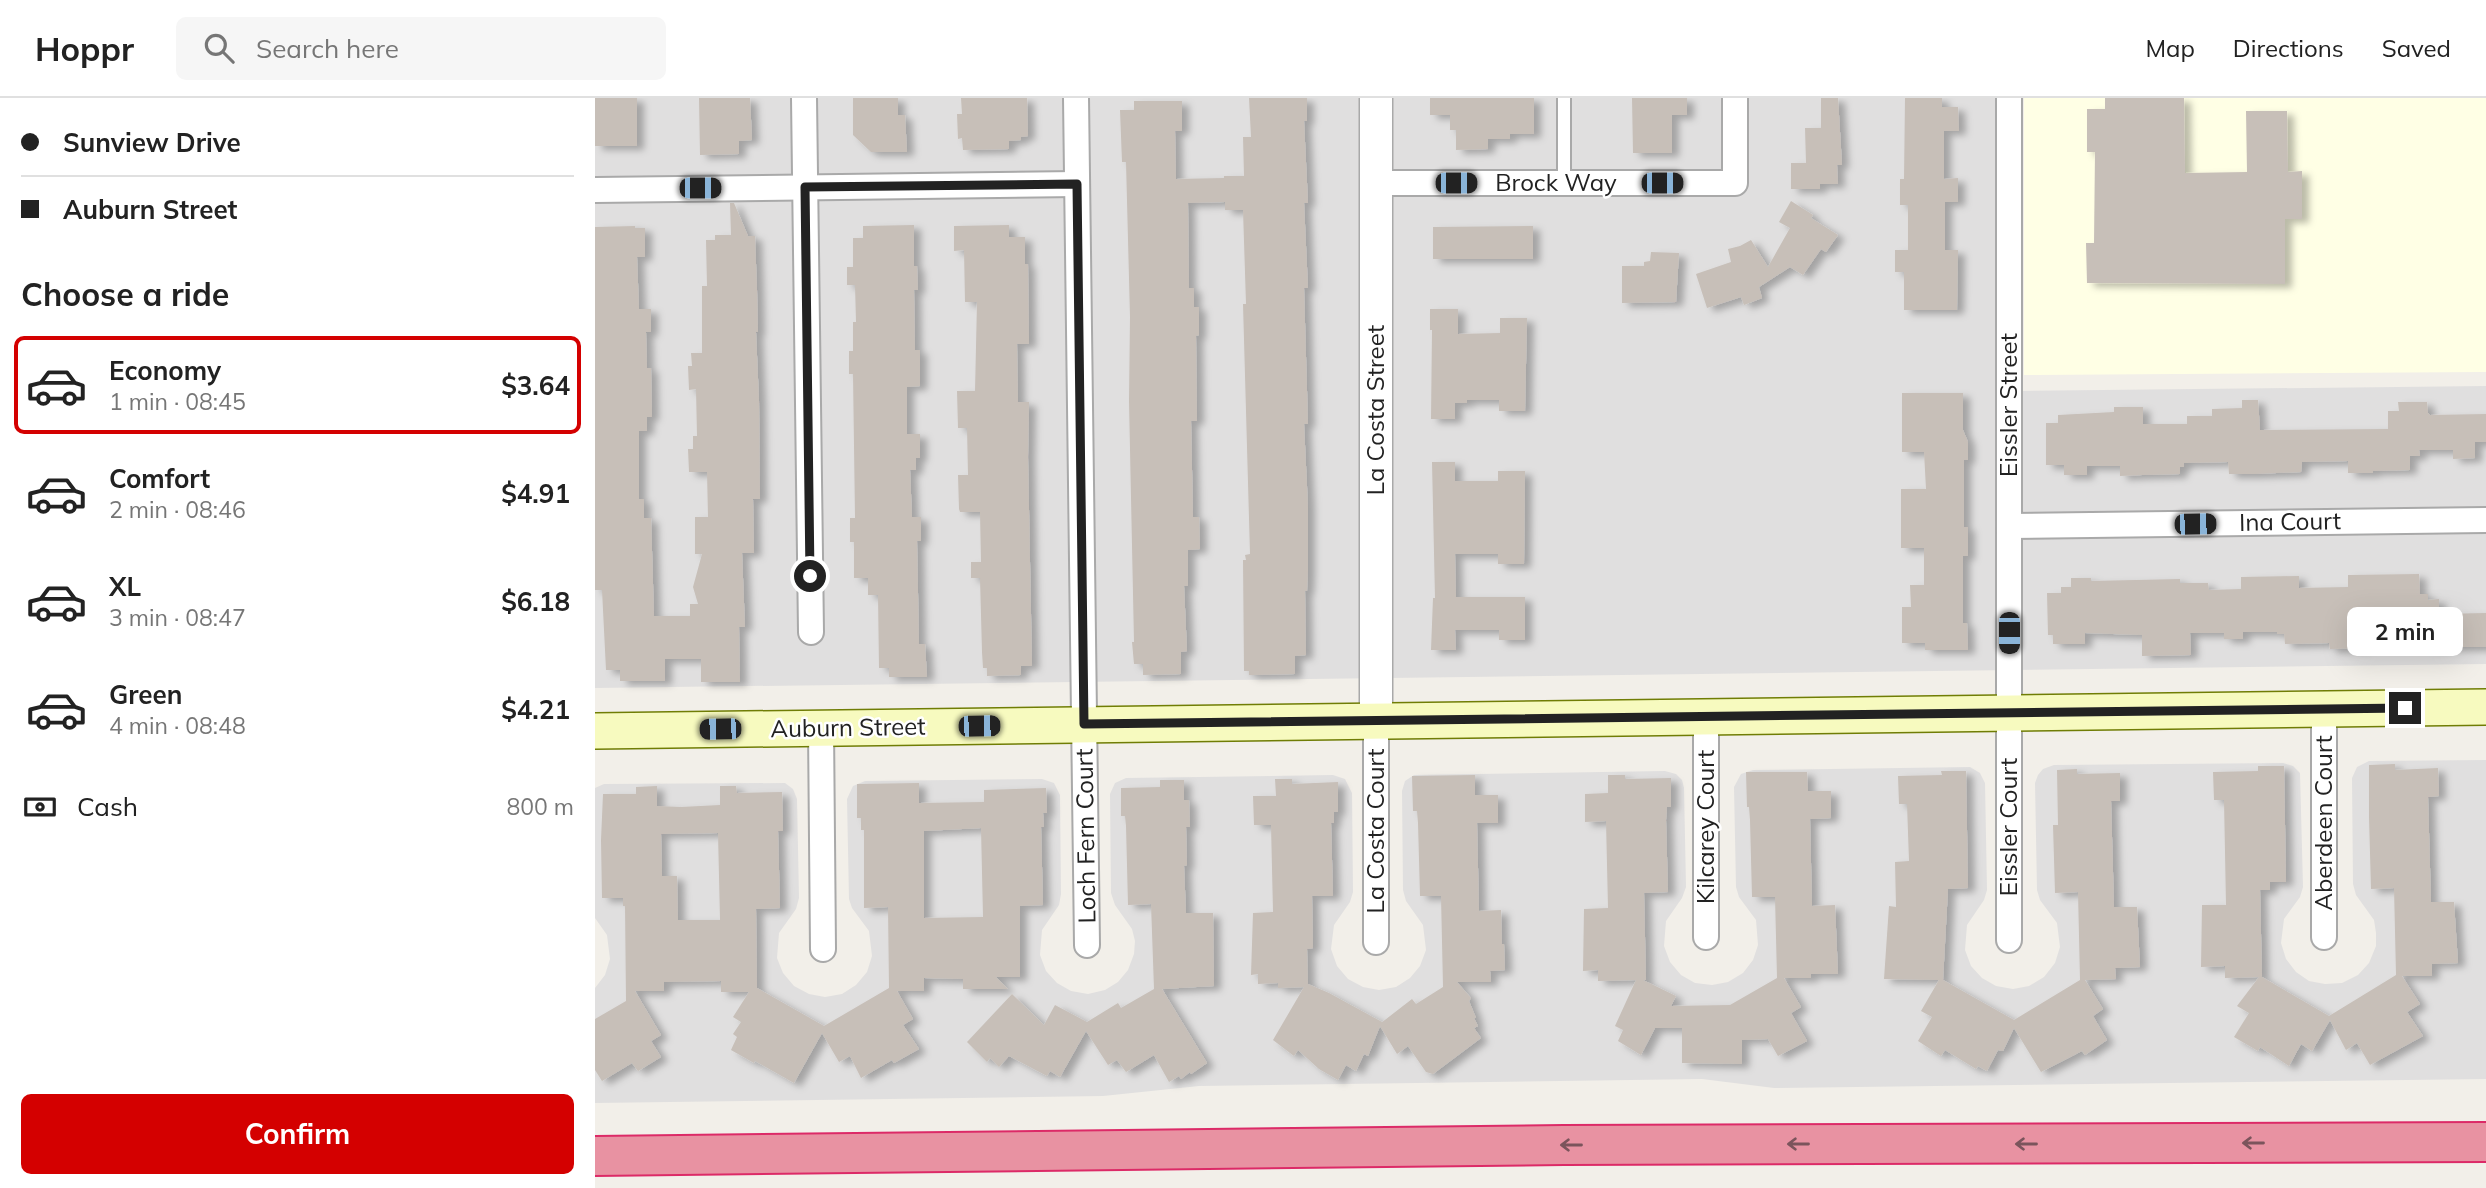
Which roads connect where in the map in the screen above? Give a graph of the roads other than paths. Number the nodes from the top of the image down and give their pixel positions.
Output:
1 (804, 98) edge
2 (1076, 98) edge
3 (1375, 98) edge
4 (1564, 98) edge
5 (1735, 98) edge
6 (2009, 98) edge
7 (1376, 183) junction
8 (1564, 183) junction
9 (1077, 184) junction
10 (805, 187) junction
11 (595, 190) edge
12 (2486, 520) edge
13 (2009, 526) junction
14 (811, 632) dead end
15 (2486, 707) edge
16 (2324, 709) junction
17 (2009, 713) junction
18 (1706, 717) junction
19 (1376, 721) junction
20 (1084, 724) junction
21 (821, 728) junction
22 (595, 731) edge
23 (1706, 937) dead end
24 (2324, 937) dead end
25 (2009, 940) dead end
26 (1376, 942) dead end
27 (1087, 945) dead end
28 (823, 948) dead end
29 (2486, 1135) edge
30 (2486, 1142) edge
31 (2322, 1143) junction
32 (595, 1156) edge

1 - 10 street
2 - 9 street, Loch Fern Court
3 - 7 street, La Costa Street
4 - 8 lane
5 - 8 street, Brock Way
6 - 13 street, Eissler Street
7 - 8 street, Brock Way
7 - 19 street, La Costa Street
9 - 10 street
9 - 20 street, Loch Fern Court
10 - 11 street
10 - 14 street
12 - 13 street, Ina Court
13 - 17 street, Eissler Street
15 - 16 main road, Auburn Street
16 - 17 main road, Auburn Street
16 - 24 street, Aberdeen Court
17 - 18 main road, Auburn Street
17 - 25 street, Eissler Court
18 - 19 main road, Auburn Street
18 - 23 street, Kilcarey Court
19 - 20 main road, Auburn Street
19 - 26 street, La Costa Court
20 - 21 main road, Auburn Street
20 - 27 street, Loch Fern Court
21 - 22 main road, Auburn Street
21 - 28 street
29 - 31 highway
30 - 31 highway
31 -> 32 highway

